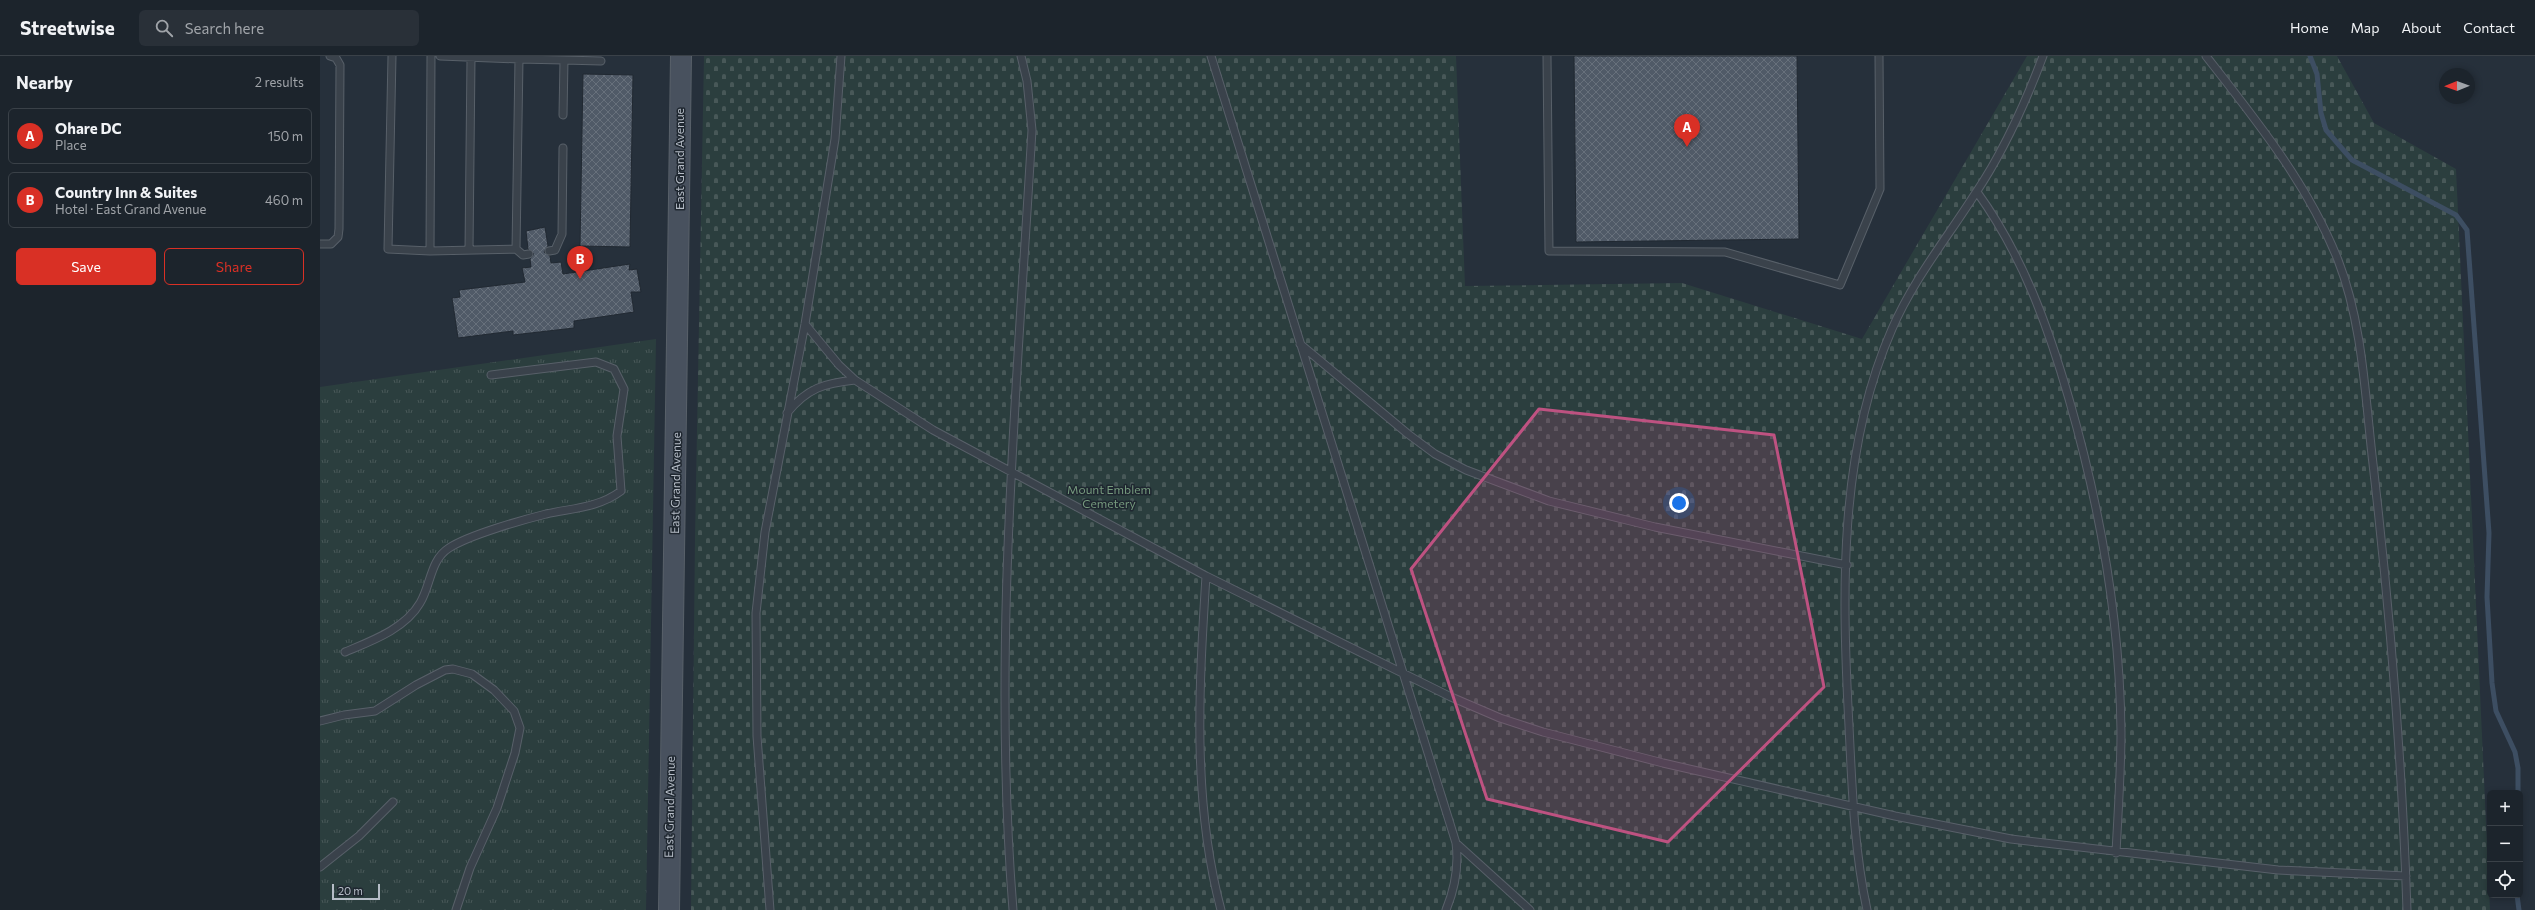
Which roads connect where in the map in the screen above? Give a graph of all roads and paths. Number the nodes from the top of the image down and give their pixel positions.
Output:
1 (330, 56) edge
2 (392, 56) edge
3 (431, 56) edge
4 (440, 56) edge
5 (681, 56) edge
6 (841, 56) edge
7 (1021, 56) edge
8 (1211, 56) edge
9 (1547, 56) edge
10 (1879, 56) edge
11 (2043, 56) edge
12 (2206, 56) edge
13 (471, 58) junction
14 (519, 59) junction
15 (564, 60) junction
16 (601, 60) dead end
17 (564, 115) dead end
18 (563, 148) dead end
19 (1977, 192) junction
20 (320, 244) edge
21 (516, 249) junction
22 (469, 250) junction
23 (549, 250) dead end
24 (430, 251) junction
25 (529, 254) dead end
26 (805, 324) junction
27 (1300, 344) junction
28 (491, 375) dead end
29 (855, 380) junction
30 (786, 415) junction
31 (1012, 472) junction
32 (1847, 565) junction
33 (1206, 576) junction
34 (345, 652) dead end
35 (1404, 674) junction
36 (320, 721) edge
37 (393, 802) dead end
38 (1852, 806) junction
39 (1456, 843) junction
40 (2116, 852) junction
41 (320, 867) edge
42 (2406, 876) junction
43 (456, 910) edge
44 (669, 910) edge
45 (770, 910) edge
46 (1013, 910) edge
47 (1221, 910) edge
48 (1446, 910) edge
49 (1530, 910) edge
50 (1867, 910) edge
51 (2407, 910) edge

1 - 20 lane
2 - 24 lane
3 - 24 lane
4 - 13 lane
5 - 44 main road, East Grand Avenue
6 - 26 lane
7 - 31 lane
8 - 27 lane
9 - 10 lane
11 - 19 lane
12 - 42 lane
13 - 14 lane
13 - 22 lane
14 - 15 lane
14 - 21 lane
15 - 16 lane
15 - 17 lane
18 - 23 lane
19 - 32 lane
19 - 40 lane
21 - 22 lane
21 - 25 lane
22 - 24 lane
26 - 29 lane
26 - 30 lane
27 - 32 lane
27 - 35 lane
28 - 34 lane
29 - 30 lane
29 - 31 lane
30 - 45 lane
31 - 33 lane
31 - 46 lane
32 - 38 lane
33 - 35 lane
33 - 47 lane
35 - 38 lane
35 - 39 lane
36 - 43 lane
37 - 41 lane
38 - 40 lane
38 - 50 lane
39 - 48 lane
39 - 49 lane
40 - 42 lane
42 - 51 lane

